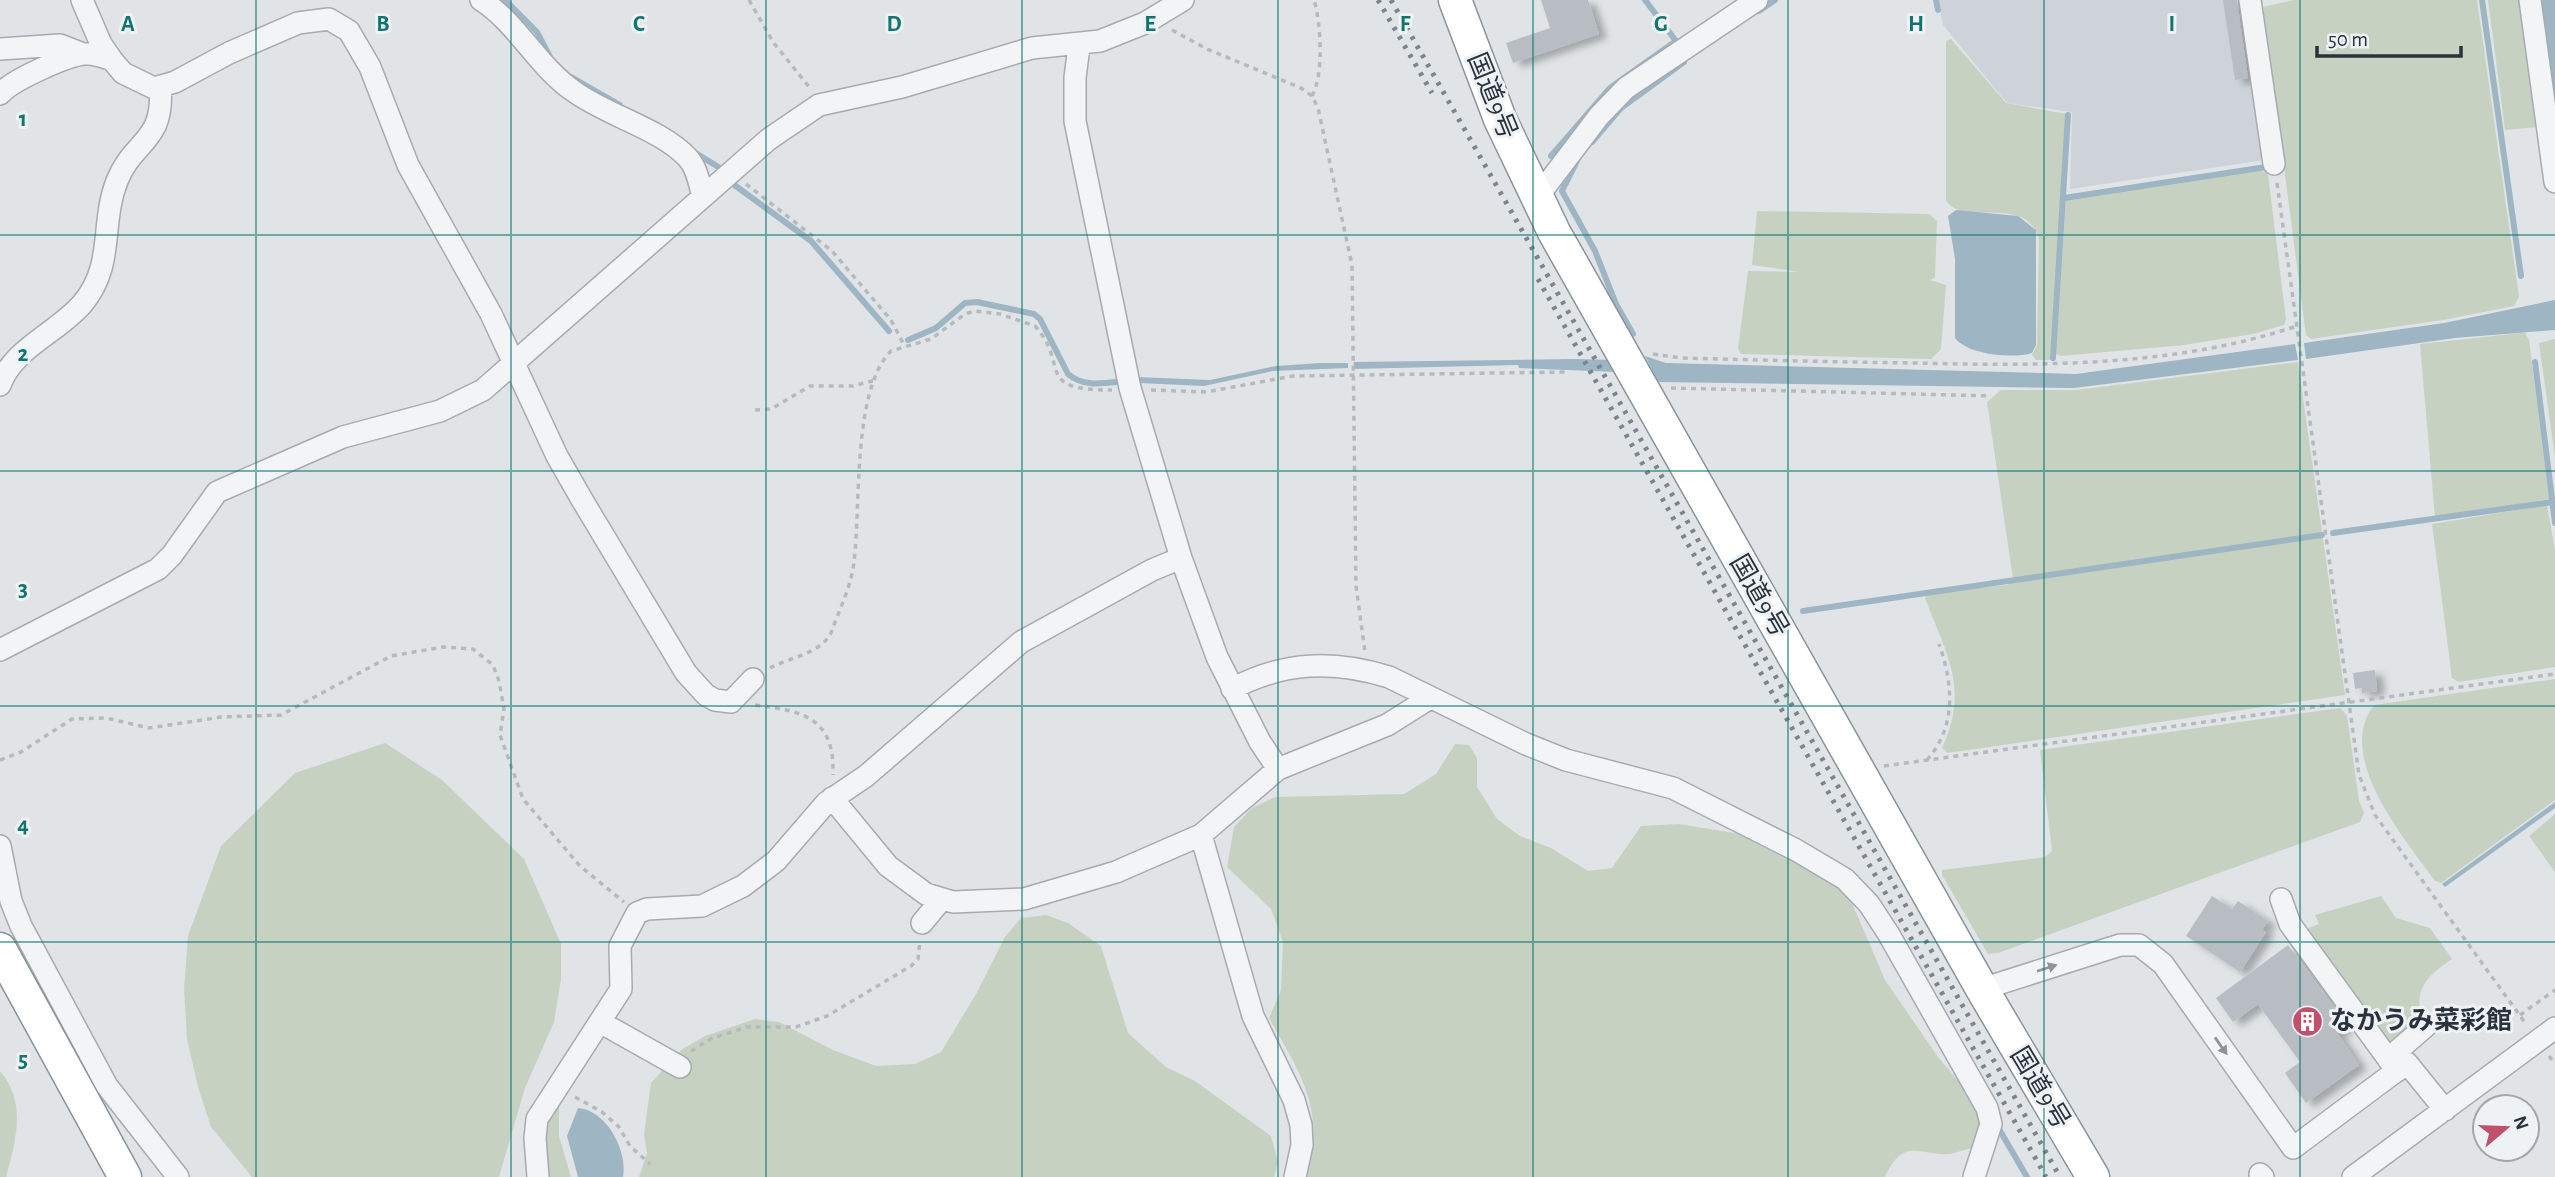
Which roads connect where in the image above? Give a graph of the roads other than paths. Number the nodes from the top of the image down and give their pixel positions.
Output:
1 (82, 0) edge
2 (481, 0) edge
3 (1183, 0) edge
4 (1454, 0) edge
5 (1758, 0) edge
6 (2250, 0) edge
7 (2530, 0) edge
8 (1079, 46) junction
9 (0, 49) edge
10 (83, 54) junction
11 (112, 60) junction
12 (160, 88) junction
13 (0, 93) edge
14 (2274, 164) road end
15 (2555, 183) edge
16 (703, 197) junction
17 (1536, 199) junction
18 (513, 365) junction
19 (0, 385) edge
20 (1181, 558) junction
21 (2, 645) edge
22 (754, 679) road end
23 (1232, 689) junction
24 (1430, 698) junction
25 (1278, 769) junction
26 (832, 798) junction
27 (1201, 835) junction
28 (0, 846) edge
29 (2281, 899) dead end
30 (941, 900) junction
31 (922, 923) road end
32 (0, 949) edge
33 (1982, 989) junction
34 (600, 1022) junction
35 (2427, 1025) dead end
36 (2555, 1028) edge
37 (2392, 1065) junction
38 (678, 1066) road end
39 (2445, 1110) junction
40 (125, 1177) edge
41 (178, 1177) edge
42 (538, 1177) edge
43 (1296, 1177) edge
44 (1974, 1177) edge
45 (2093, 1177) edge
46 (2353, 1177) edge

1 - 11 street
2 - 16 street
3 - 8 street
4 - 17 highway, 国道9号
5 - 17 street
6 - 14 street
7 - 15 street
8 - 16 street
8 - 20 street
9 - 10 street
10 - 11 street
10 - 13 street
11 - 12 street
12 - 18 street
12 - 19 street
16 - 18 street
17 - 33 highway, 国道9号
18 - 21 street
18 - 22 street
20 - 23 street
20 - 26 street
23 - 24 street
23 - 25 street
24 - 25 street
24 - 44 street
25 - 27 street
26 - 30 street
26 - 34 street
27 - 30 street
27 - 43 street
28 - 41 street
29 - 37 street
30 - 31 street
32 - 40 highway
33 -> 37 street
33 - 45 highway, 国道9号
34 - 38 street
34 - 42 street
35 - 37 street
36 - 39 street
37 - 39 street
39 - 46 street

